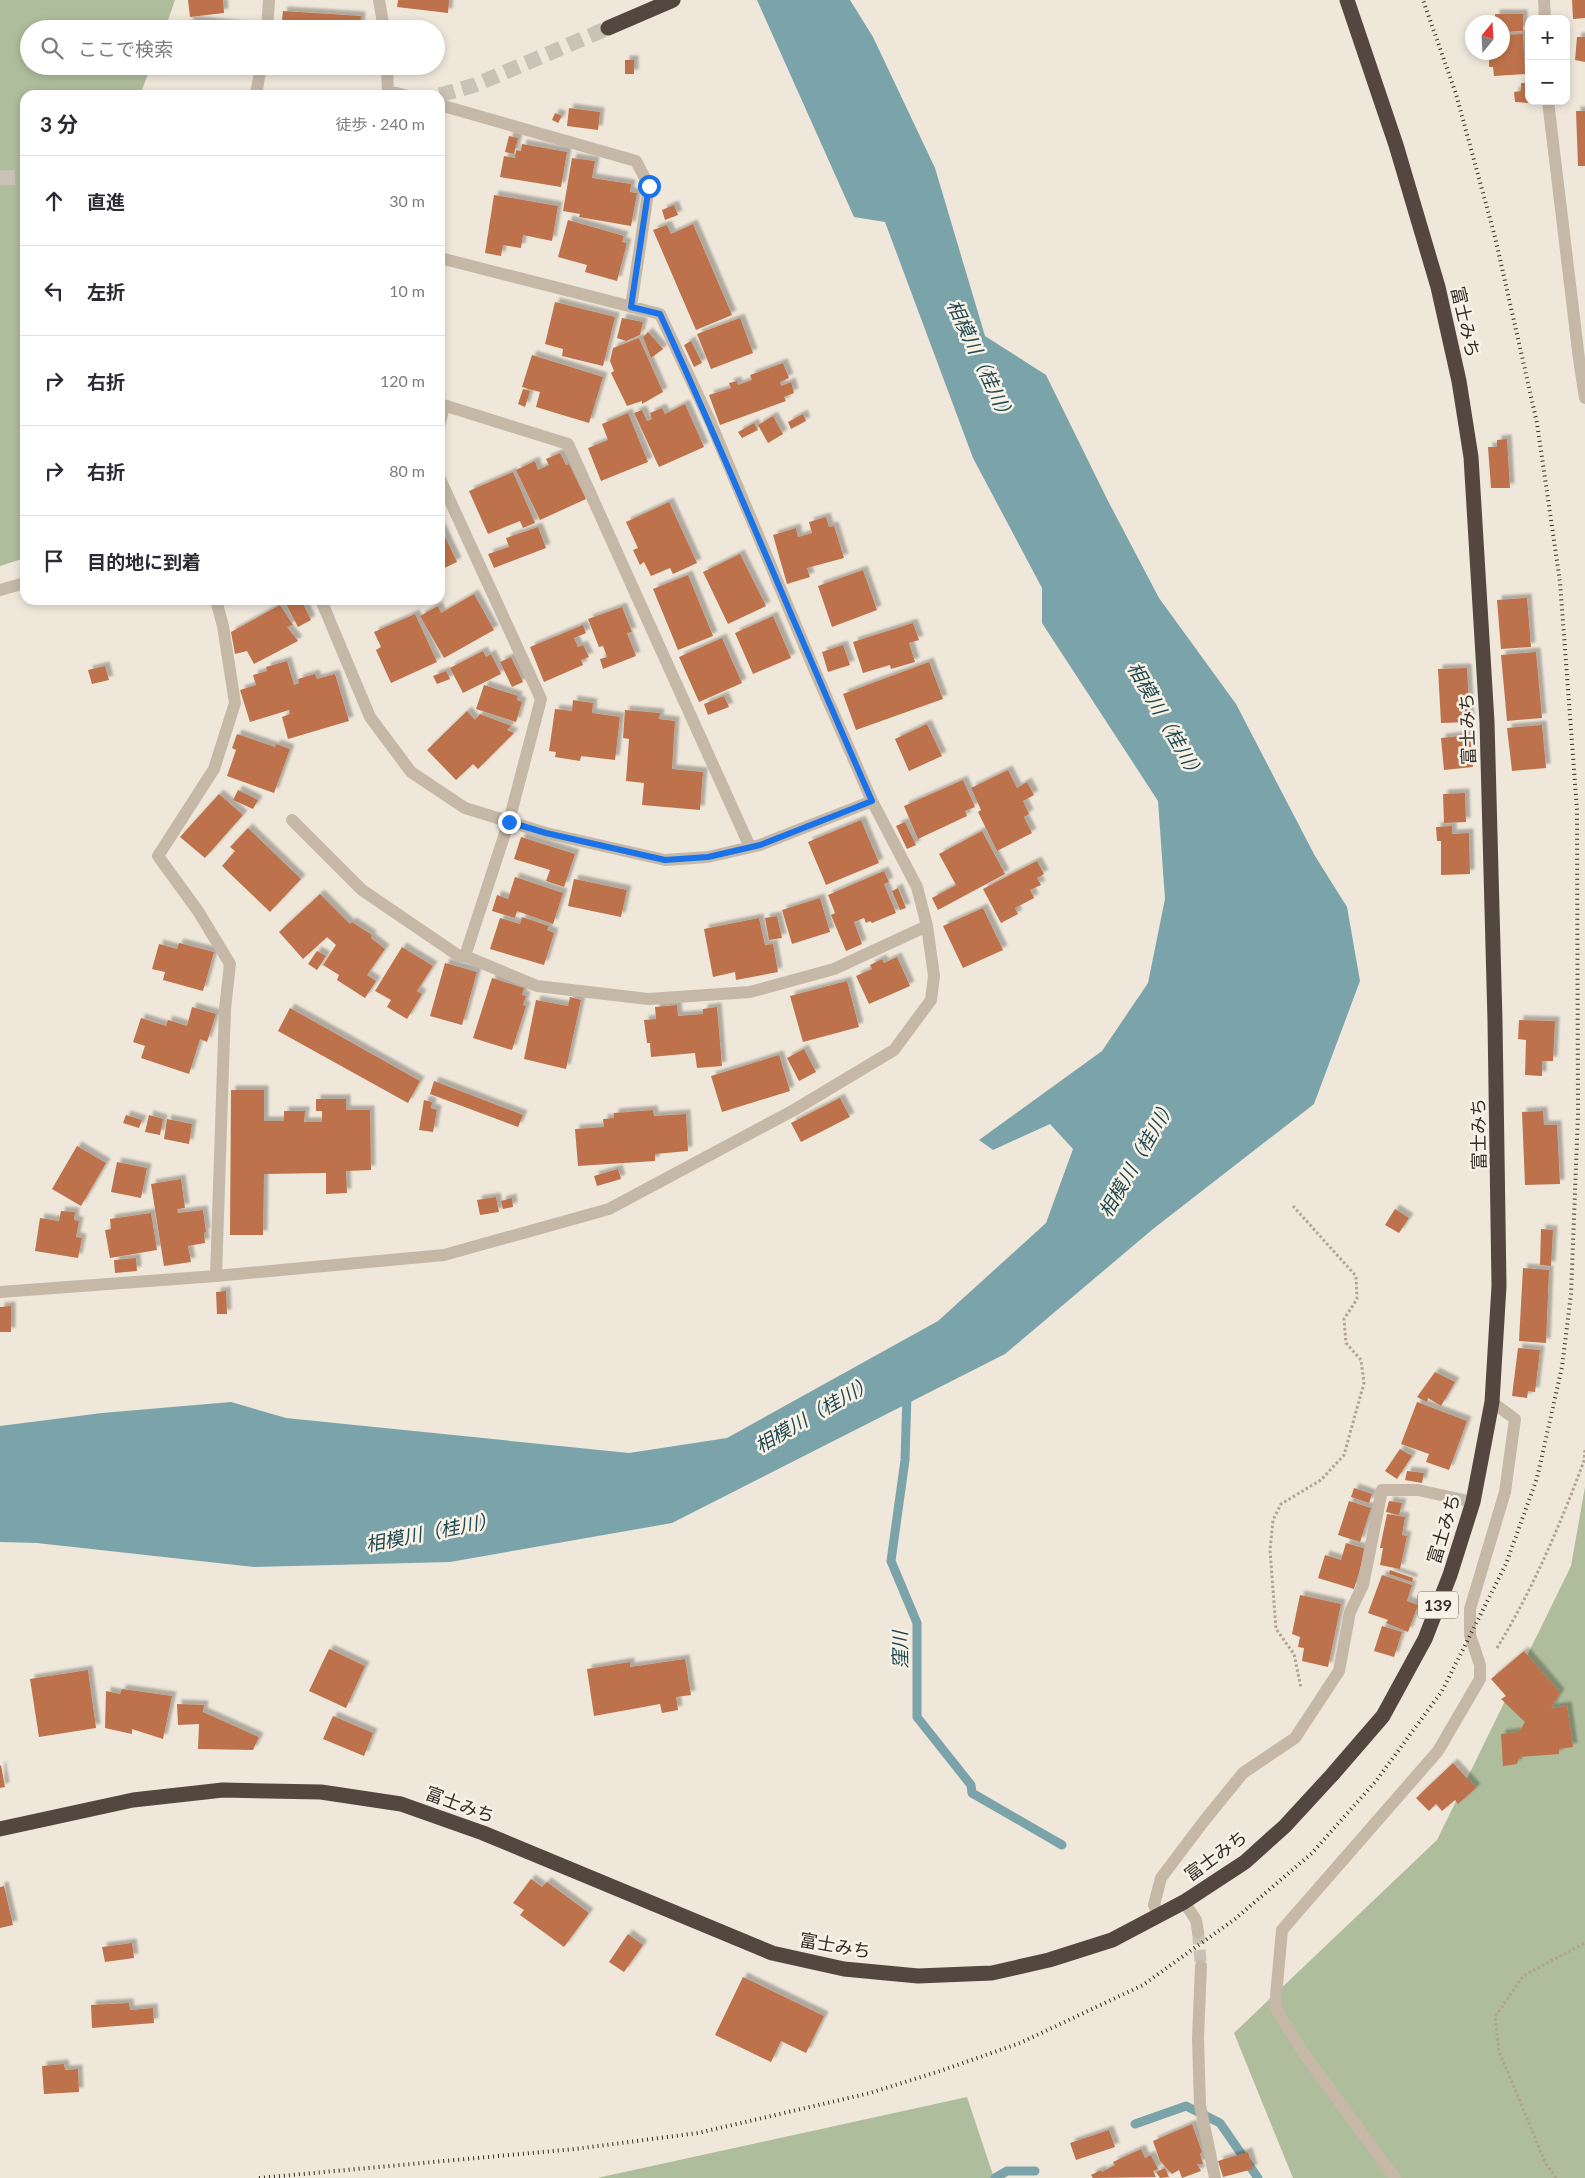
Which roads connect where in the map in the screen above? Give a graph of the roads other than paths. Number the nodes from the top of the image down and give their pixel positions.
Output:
1 (269, 0) edge
2 (379, 0) edge
3 (672, 0) edge
4 (1347, 0) edge
5 (1544, 0) edge
6 (1545, 15) edge
7 (268, 20) edge
8 (382, 20) edge
9 (608, 28) tunnel mouth
10 (259, 75) edge
11 (387, 75) edge
12 (257, 90) edge
13 (388, 90) edge
14 (1548, 105) edge
15 (445, 106) edge
16 (445, 259) edge
17 (631, 307) junction
18 (1585, 398) edge
19 (445, 405) edge
20 (445, 490) edge
21 (20, 584) edge
22 (0, 590) edge
23 (217, 605) edge
24 (323, 605) edge
25 (872, 801) junction
26 (292, 820) dead end
27 (509, 822) junction
28 (750, 847) junction
29 (927, 926) junction
30 (465, 956) junction
31 (216, 1276) junction
32 (0, 1292) edge
33 (1492, 1402) junction
34 (1473, 1502) junction
35 (0, 1829) edge
36 (1184, 1902) junction
37 (1160, 1916) junction
38 (1198, 1932) tunnel mouth
39 (1201, 1966) tunnel mouth
40 (1215, 2178) edge
41 (1395, 2178) edge

1 - 7 street
2 - 8 street
3 - 9 highway
4 - 33 highway, 富士みち / 139
5 - 6 street
10 - 12 street
11 - 13 street
14 - 18 street
15 - 17 street
16 - 17 street
17 - 25 street
19 - 28 street
20 - 27 street
21 - 22 street
23 - 31 street
24 - 27 street
25 - 28 street
25 - 29 street
26 - 30 street
27 - 28 street
27 - 30 street
29 - 30 street
29 - 31 street
31 - 32 street
33 - 34 highway, 富士みち / 139
33 - 41 street
34 - 36 highway, 富士みち / 139
34 - 37 street
35 - 37 highway, 富士みち / 139
36 - 37 highway, 富士みち / 139
36 - 38 street
39 - 40 street

